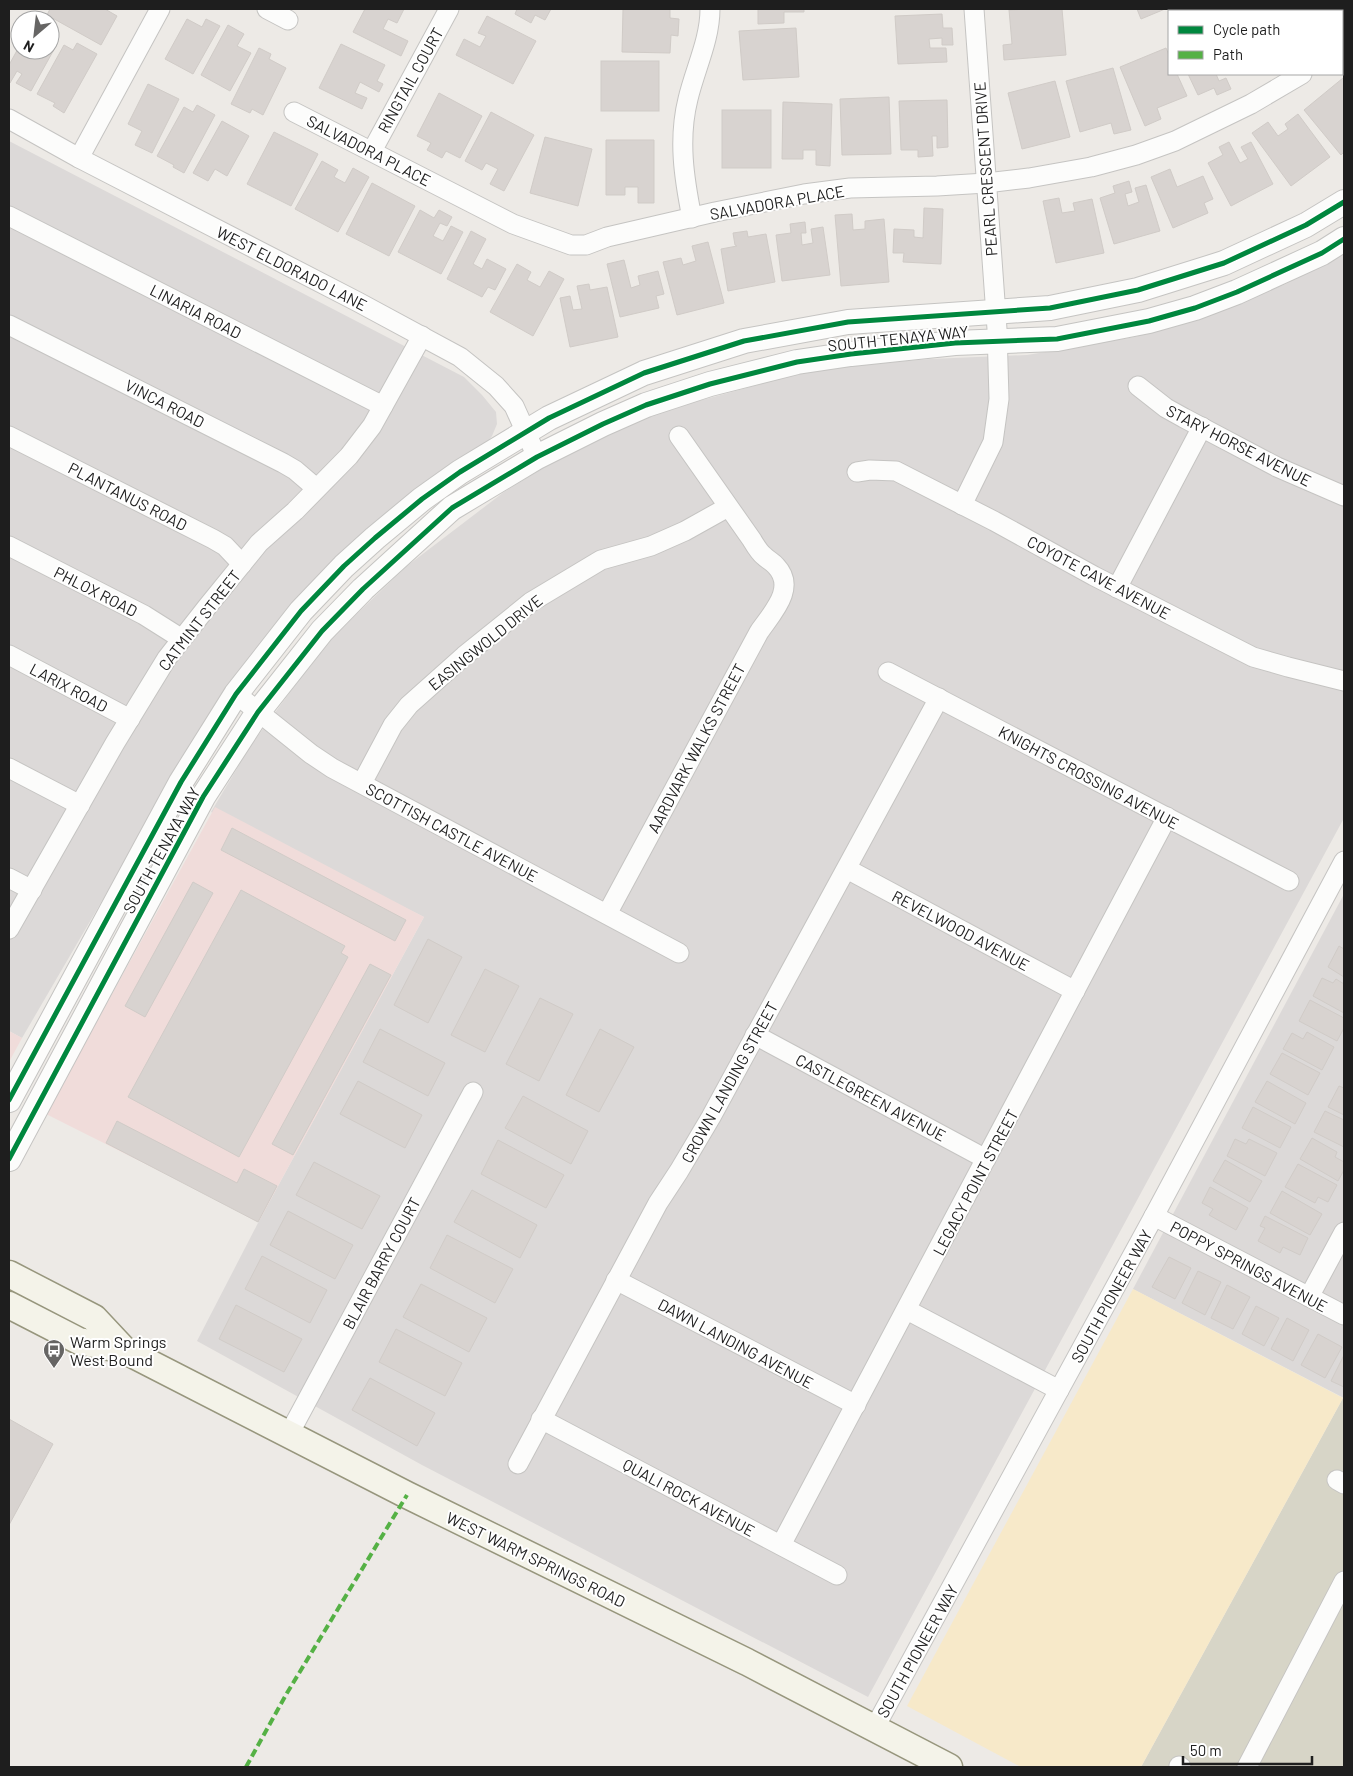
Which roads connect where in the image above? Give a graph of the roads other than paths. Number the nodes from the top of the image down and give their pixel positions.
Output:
1 (160, 9) edge
2 (267, 9) edge
3 (449, 9) edge
4 (710, 9) edge
5 (974, 9) edge
6 (288, 20) dead end
7 (1298, 75) edge
8 (1276, 80) edge
9 (294, 112) dead end
10 (9, 119) edge
11 (372, 151) junction
12 (78, 158) junction
13 (986, 183) junction
14 (1344, 202) edge
15 (9, 216) edge
16 (692, 218) junction
17 (1344, 240) edge
18 (9, 325) edge
19 (996, 327) junction
20 (422, 336) junction
21 (1138, 386) dead end
22 (383, 406) junction
23 (1202, 427) junction
24 (526, 431) junction
25 (9, 436) edge
26 (679, 436) dead end
27 (538, 457) junction
28 (857, 472) dead end
29 (316, 488) junction
30 (1344, 496) edge
31 (962, 506) junction
32 (728, 507) junction
33 (9, 546) edge
34 (242, 564) junction
35 (1117, 588) junction
36 (182, 640) junction
37 (9, 656) edge
38 (888, 672) dead end
39 (1344, 681) edge
40 (236, 694) junction
41 (938, 698) junction
42 (258, 712) junction
43 (130, 719) junction
44 (9, 768) edge
45 (362, 784) junction
46 (80, 805) junction
47 (1167, 818) junction
48 (1344, 861) edge
49 (847, 869) junction
50 (9, 878) edge
51 (1290, 881) dead end
52 (32, 890) junction
53 (607, 914) junction
54 (9, 929) edge
55 (679, 952) dead end
56 (1075, 991) junction
57 (756, 1036) junction
58 (473, 1092) dead end
59 (9, 1100) edge
60 (9, 1159) edge
61 (986, 1159) junction
62 (1154, 1216) junction
63 (1344, 1232) edge
64 (9, 1274) edge
65 (616, 1280) junction
66 (1309, 1297) junction
67 (9, 1305) edge
68 (907, 1310) junction
69 (1344, 1315) edge
70 (124, 1350) junction
71 (1060, 1390) junction
72 (856, 1405) junction
73 (541, 1419) junction
74 (289, 1434) junction
75 (518, 1464) dead end
76 (781, 1545) junction
77 (838, 1575) dead end
78 (1344, 1581) edge
79 (874, 1729) junction
80 (949, 1767) edge
81 (1247, 1767) edge

1 - 12 street
2 - 6 street
3 - 11 street, RINGTAIL COURT
4 - 16 street
5 - 13 street, PEARL CRESCENT DRIVE
7 - 8 street, SALVADORA PLACE
8 - 13 street, SALVADORA PLACE
9 - 11 street, SALVADORA PLACE
10 - 12 street, WEST ELDORADO LANE
11 - 16 street, SALVADORA PLACE
12 - 20 street, WEST ELDORADO LANE
13 - 16 street, SALVADORA PLACE
13 - 19 street, PEARL CRESCENT DRIVE
14 - 19 street, SOUTH TENAYA WAY
15 - 22 street, LINARIA ROAD
17 - 19 street, SOUTH TENAYA WAY
18 - 29 street, VINCA ROAD
19 - 24 street, SOUTH TENAYA WAY
19 - 27 street, SOUTH TENAYA WAY
19 - 31 street, PEARL CRESCENT DRIVE
20 - 22 street, CATMINT STREET
20 - 24 street, WEST ELDORADO LANE
21 - 23 street, STARY HORSE AVENUE
22 - 29 street, CATMINT STREET
23 - 30 street, STARY HORSE AVENUE
23 - 35 street
24 - 27 street, WEST ELDORADO LANE
24 - 40 street, SOUTH TENAYA WAY
25 - 34 street, PLANTANUS ROAD
26 - 32 street
27 - 42 street, SOUTH TENAYA WAY
28 - 31 street, COYOTE CAVE AVENUE
29 - 34 street, CATMINT STREET
31 - 35 street, COYOTE CAVE AVENUE
32 - 45 street, EASINGWOLD DRIVE
32 - 53 street, AARDVARK WALKS STREET
33 - 36 street, PHLOX ROAD
34 - 36 street, CATMINT STREET
35 - 39 street, COYOTE CAVE AVENUE
36 - 43 street, CATMINT STREET
37 - 43 street, LARIX ROAD
38 - 41 street, KNIGHTS CROSSING AVENUE
40 - 42 street, SCOTTISH CASTLE AVENUE
40 - 59 street, SOUTH TENAYA WAY
41 - 47 street, KNIGHTS CROSSING AVENUE
41 - 49 street, CROWN LANDING STREET
42 - 45 street, SCOTTISH CASTLE AVENUE
42 - 60 street, SOUTH TENAYA WAY
43 - 46 street, CATMINT STREET
44 - 46 street
45 - 53 street, SCOTTISH CASTLE AVENUE
46 - 52 street, CATMINT STREET
47 - 51 street, KNIGHTS CROSSING AVENUE
47 - 56 street, LEGACY POINT STREET
48 - 62 street, SOUTH PIONEER WAY
49 - 56 street, REVELWOOD AVENUE
49 - 57 street, CROWN LANDING STREET
50 - 52 street
52 - 54 street, CATMINT STREET
53 - 55 street, SCOTTISH CASTLE AVENUE
56 - 61 street, LEGACY POINT STREET
57 - 61 street, CASTLEGREEN AVENUE
57 - 65 street, CROWN LANDING STREET
58 - 74 street, BLAIR BARRY COURT
61 - 68 street, LEGACY POINT STREET
62 - 66 street, POPPY SPRINGS AVENUE
62 - 71 street, SOUTH PIONEER WAY
63 - 66 street
64 - 70 main road, WEST WARM SPRINGS ROAD
65 - 72 street, DAWN LANDING AVENUE
65 - 73 street, CROWN LANDING STREET
66 - 69 street, POPPY SPRINGS AVENUE
67 - 70 main road, WEST WARM SPRINGS ROAD
68 - 71 street
68 - 72 street, LEGACY POINT STREET
70 - 74 main road, WEST WARM SPRINGS ROAD
71 - 79 street, SOUTH PIONEER WAY
72 - 76 street, LEGACY POINT STREET
73 - 75 street, CROWN LANDING STREET
73 - 76 street, QUALI ROCK AVENUE
74 - 79 main road, WEST WARM SPRINGS ROAD
76 - 77 street, QUALI ROCK AVENUE
78 - 81 street
79 - 80 main road, WEST WARM SPRINGS ROAD

